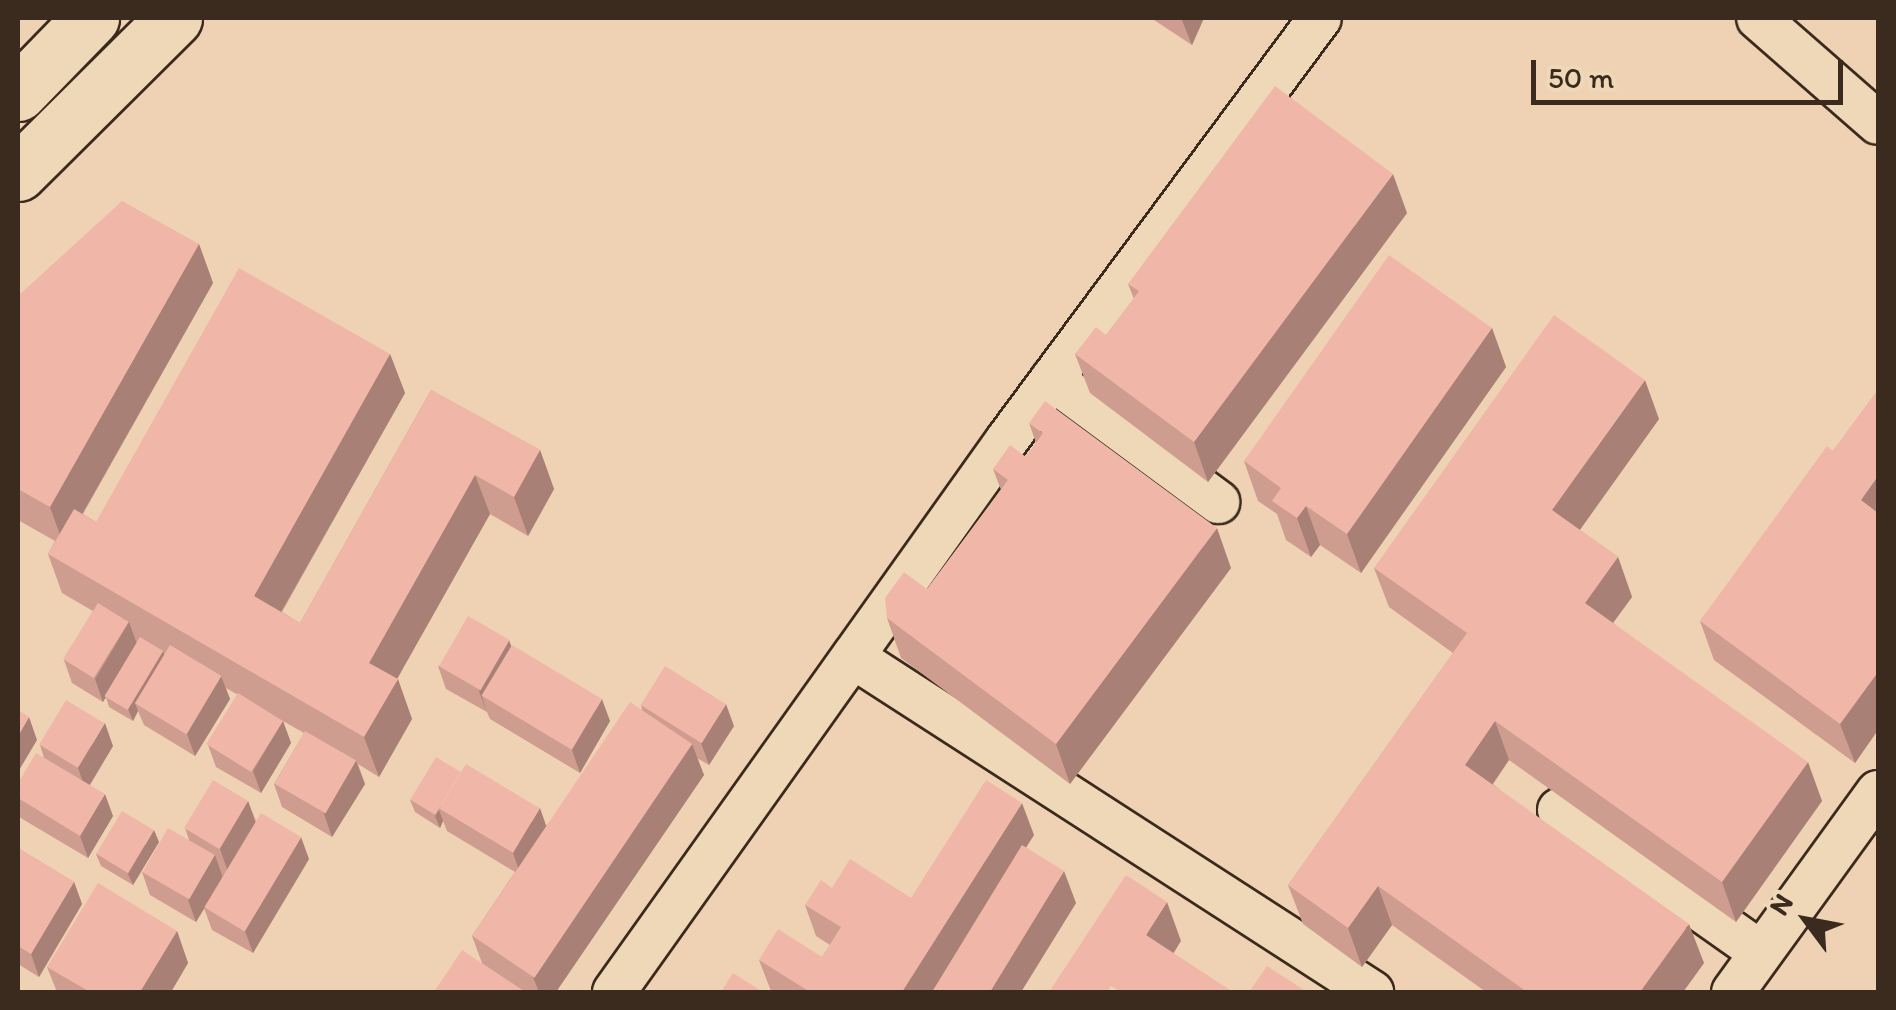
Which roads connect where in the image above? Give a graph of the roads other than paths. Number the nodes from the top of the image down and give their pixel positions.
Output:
1 (91, 18) edge
2 (174, 18) edge
3 (1320, 18) edge
4 (1758, 18) edge
5 (18, 93) edge
6 (1878, 123) edge
7 (18, 173) edge
8 (1052, 379) junction
9 (1218, 502) dead end
10 (853, 657) junction
11 (1878, 792) edge
12 (1559, 810) dead end
13 (1760, 952) junction
14 (614, 992) edge
15 (1372, 992) edge
16 (1733, 992) edge

1 - 5 main road
2 - 7 main road
3 - 8 street
4 - 6 street
8 - 9 street
8 - 10 street
10 - 14 street
10 - 15 street
11 - 13 street
12 - 13 street
13 - 16 street

